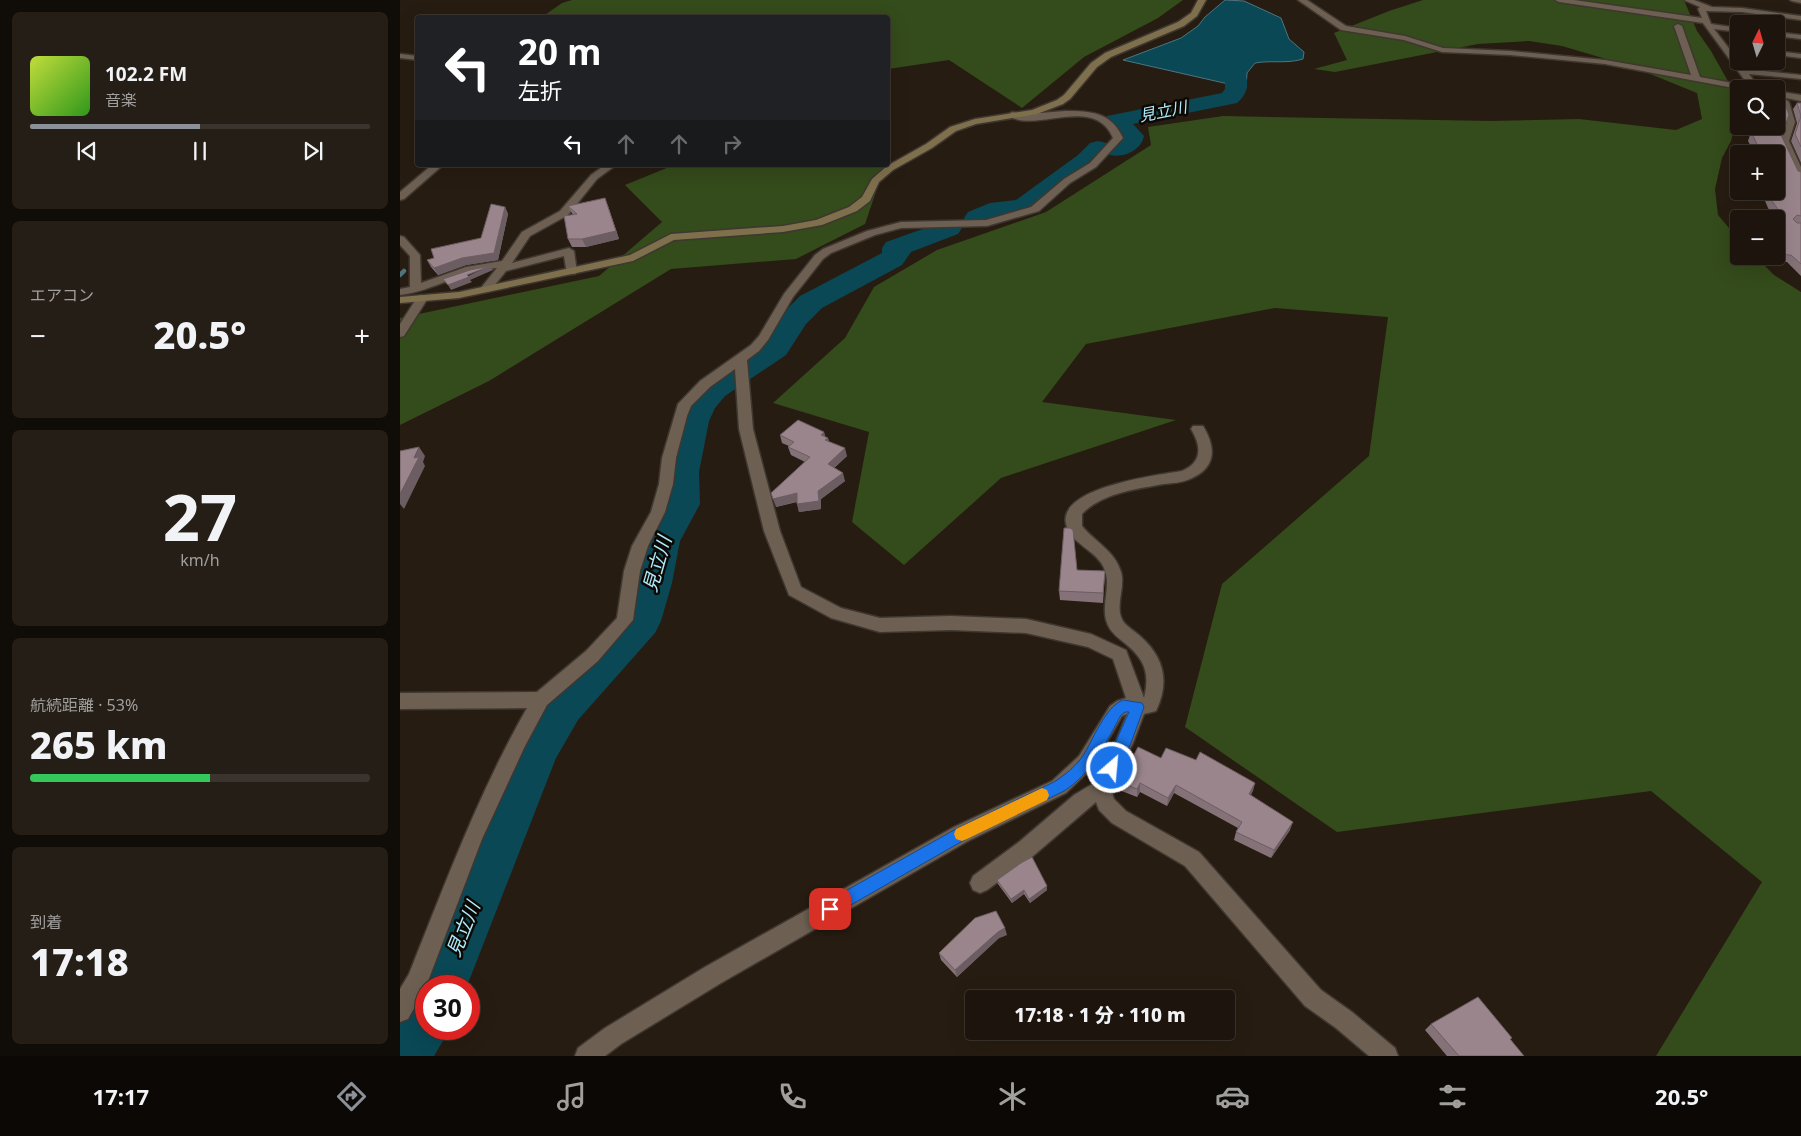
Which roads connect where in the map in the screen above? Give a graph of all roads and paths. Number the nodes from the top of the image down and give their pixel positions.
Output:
1 (1202, 0) edge
2 (1302, 0) edge
3 (1559, 0) edge
4 (1610, 0) edge
5 (1688, 0) edge
6 (1794, 0) edge
7 (1735, 1) dead end
8 (1801, 1) edge
9 (1742, 10) junction
10 (1801, 18) edge
11 (1707, 22) junction
12 (1668, 25) dead end
13 (1730, 28) edge
14 (1785, 35) edge
15 (1801, 37) edge
16 (1724, 48) junction
17 (1730, 48) edge
18 (1785, 54) edge
19 (400, 56) edge
20 (1801, 56) edge
21 (415, 58) edge
22 (1742, 71) junction
23 (1801, 77) edge
24 (1696, 78) junction
25 (1748, 80) edge
26 (1730, 84) edge
27 (1785, 95) edge
28 (1801, 98) edge
29 (1785, 102) edge
30 (1800, 108) edge
31 (1785, 110) edge
32 (1012, 115) junction
33 (435, 167) edge
34 (608, 167) edge
35 (1801, 176) edge
36 (402, 192) edge
37 (400, 239) edge
38 (503, 266) junction
39 (571, 272) junction
40 (486, 289) junction
41 (400, 292) edge
42 (419, 294) junction
43 (400, 300) edge
44 (400, 333) edge
45 (742, 367) junction
46 (1198, 429) dead end
47 (541, 700) junction
48 (400, 701) edge
49 (1138, 707) junction
50 (1101, 789) junction
51 (980, 883) dead end
52 (400, 1012) edge
53 (586, 1056) edge
54 (1387, 1056) edge

1 - 32 street
2 - 24 street
3 - 11 street
4 - 11 street
5 - 11 street
6 - 8 street
7 - 9 street
9 - 10 street
9 - 11 street
11 - 13 street
11 - 16 street
12 - 24 street
14 - 15 street
16 - 17 street
16 - 22 street
18 - 20 street
19 - 21 street
22 - 23 street
22 - 25 street
24 - 26 street
27 - 28 street
29 - 30 street
31 - 35 street
32 - 39 street
32 - 45 street
33 - 36 street
34 - 38 street
37 - 42 street
38 - 39 street
38 - 40 street
38 - 42 street
39 - 40 street
40 - 42 street
41 - 42 street
42 - 43 street
42 - 44 street
45 - 47 street
45 - 49 street
46 - 49 street
47 - 48 street
47 - 52 street
49 - 50 street
49 - 53 street
50 - 51 street
50 - 54 street

